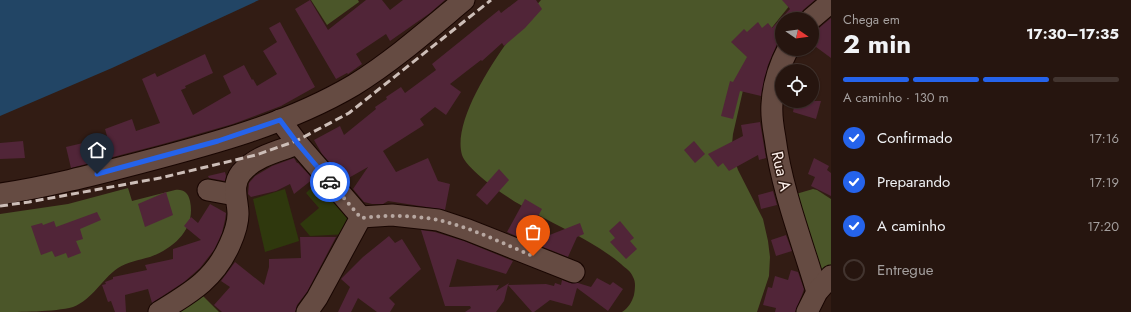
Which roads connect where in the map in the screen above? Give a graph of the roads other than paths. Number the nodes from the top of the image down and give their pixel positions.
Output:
1 (464, 0) edge
2 (831, 2) edge
3 (819, 12) edge
4 (784, 56) edge
5 (280, 120) junction
6 (298, 144) junction
7 (208, 190) dead end
8 (0, 194) edge
9 (235, 195) junction
10 (361, 218) junction
11 (574, 272) dead end
12 (831, 276) edge
13 (817, 292) junction
14 (316, 307) edge
15 (159, 312) edge
16 (807, 312) edge

1 - 5 street
2 - 3 street
4 - 13 street, Rua A
5 - 6 street
5 - 8 street
6 - 9 street
6 - 10 street
7 - 9 street
9 - 15 street
10 - 11 street
10 - 14 street
12 - 13 street
13 - 16 street

